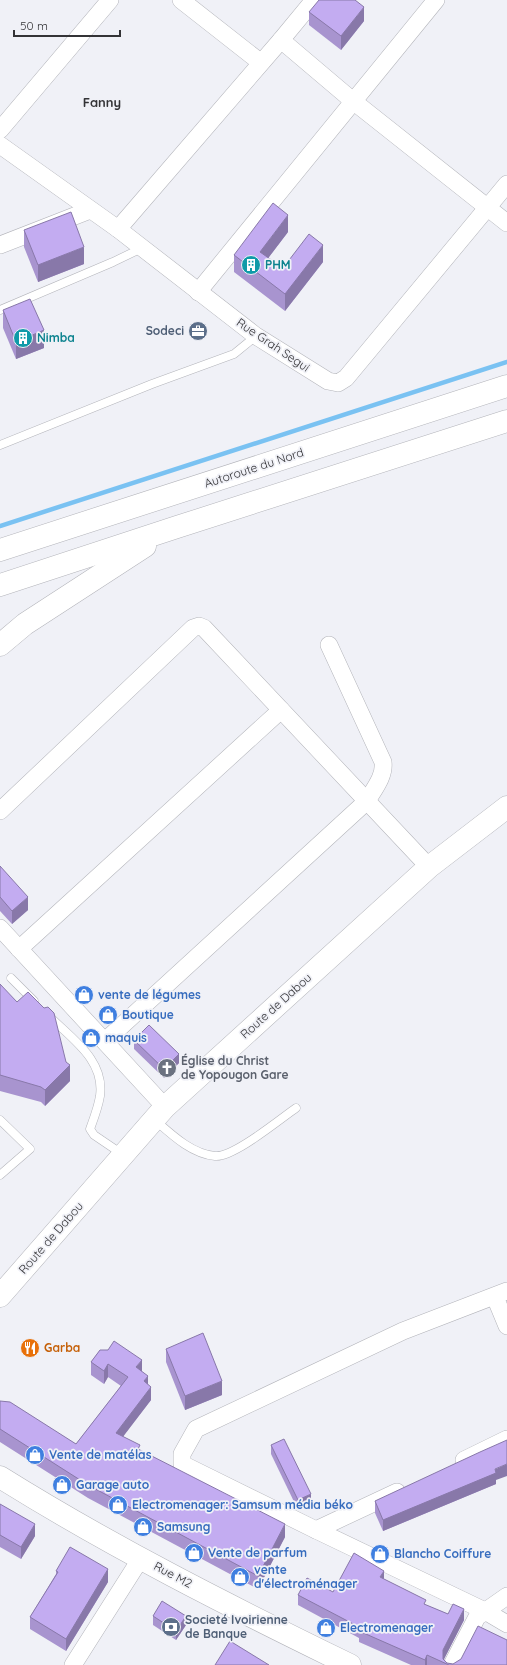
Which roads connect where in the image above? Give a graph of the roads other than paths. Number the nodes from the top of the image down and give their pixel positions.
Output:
1 (110, 0) edge
2 (181, 0) edge
3 (314, 0) edge
4 (436, 0) edge
5 (281, 40) junction
6 (260, 62) junction
7 (352, 101) junction
8 (0, 130) edge
9 (0, 145) edge
10 (507, 184) edge
11 (487, 209) junction
12 (90, 210) junction
13 (507, 223) edge
14 (118, 229) junction
15 (0, 245) edge
16 (142, 248) junction
17 (198, 292) junction
18 (0, 310) edge
19 (256, 336) junction
20 (507, 386) edge
21 (507, 422) edge
22 (0, 445) edge
23 (177, 527) junction
24 (0, 550) edge
25 (0, 586) edge
26 (0, 645) edge
27 (329, 645) dead end
28 (281, 710) junction
29 (367, 801) junction
30 (507, 807) edge
31 (0, 811) edge
32 (430, 867) junction
33 (0, 928) edge
34 (19, 949) junction
35 (11, 978) dead end
36 (105, 1041) junction
37 (296, 1108) dead end
38 (160, 1113) junction
39 (0, 1120) edge
40 (124, 1156) junction
41 (0, 1175) edge
42 (501, 1294) edge
43 (0, 1296) edge
44 (507, 1326) edge
45 (507, 1439) edge
46 (450, 1466) edge
47 (0, 1477) edge
48 (408, 1486) edge
49 (316, 1530) junction
50 (141, 1558) junction
51 (507, 1596) edge
52 (485, 1611) junction
53 (507, 1624) edge
54 (73, 1665) edge
55 (350, 1665) edge
56 (452, 1665) edge

1 - 8 street
2 - 6 street
3 - 5 street
4 - 7 street
5 - 6 street
5 - 7 street
6 - 14 street
7 - 11 street
7 - 17 street
9 - 12 street, Rue Grah Segui
10 - 11 street, Rue Grah Segui
11 - 13 street
11 - 19 street, Rue Grah Segui
12 - 14 street, Rue Grah Segui
12 - 15 street
14 - 16 street, Rue Grah Segui
16 - 17 street, Rue Grah Segui
16 - 18 lane
17 - 19 street, Rue Grah Segui
19 - 22 lane
20 - 24 main road, Autoroute du Nord
21 - 23 main road
23 - 25 main road
23 - 26 main road
27 - 29 street
28 - 29 street
28 - 31 street
28 - 34 street
29 - 32 street
29 - 36 street
30 - 32 main road, Route de Dabou
32 - 38 main road, Route de Dabou
33 - 34 street
34 - 36 street
35 - 40 lane
36 - 38 street
37 - 38 lane
38 - 40 main road, Route de Dabou
39 - 41 lane
40 - 43 main road, Route de Dabou
42 - 44 street
42 - 49 street
45 - 46 street
47 - 50 main road, Rue M2
48 - 49 street
49 - 52 street
50 - 54 street
50 - 55 main road, Rue M2
51 - 52 street
52 - 53 street
52 - 56 street

